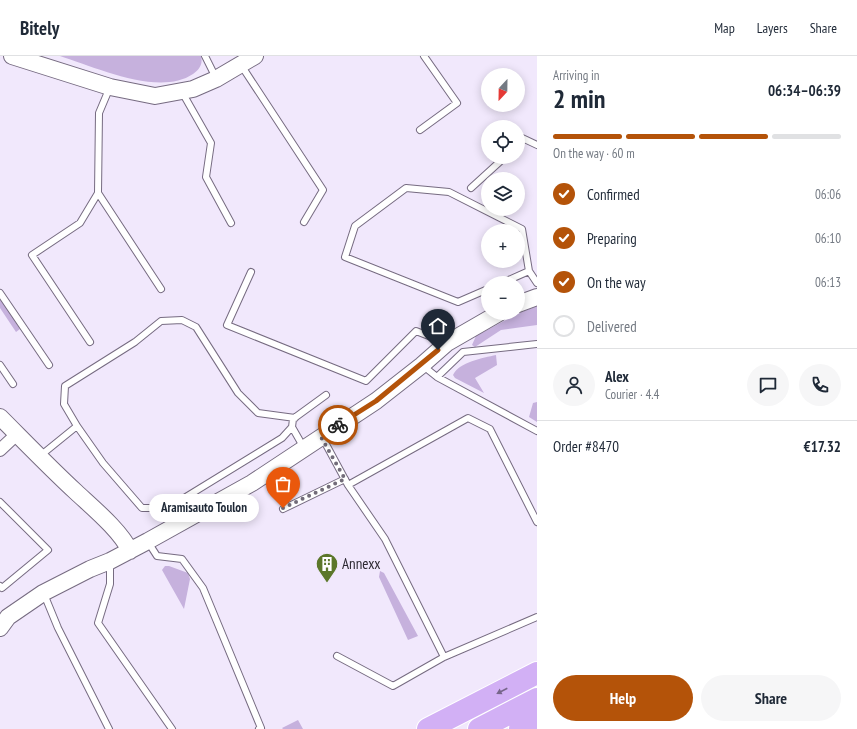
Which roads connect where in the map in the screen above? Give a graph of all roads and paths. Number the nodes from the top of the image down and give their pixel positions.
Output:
1 (12, 56) edge
2 (205, 56) edge
3 (255, 56) edge
4 (424, 56) edge
5 (241, 65) junction
6 (216, 79) junction
7 (110, 87) junction
8 (182, 91) junction
9 (420, 130) dead end
10 (525, 140) edge
11 (537, 145) edge
12 (497, 164) edge
13 (471, 188) dead end
14 (98, 193) junction
15 (304, 222) dead end
16 (231, 223) dead end
17 (251, 272) dead end
18 (529, 272) junction
19 (519, 276) edge
20 (537, 283) edge
21 (161, 289) dead end
22 (481, 292) edge
23 (0, 293) edge
24 (537, 297) edge
25 (525, 301) edge
26 (487, 320) edge
27 (90, 342) dead end
28 (447, 343) junction
29 (537, 344) edge
30 (0, 365) edge
31 (49, 365) dead end
32 (422, 365) junction
33 (437, 377) junction
34 (13, 384) dead end
35 (326, 395) dead end
36 (0, 417) edge
37 (295, 418) junction
38 (77, 426) junction
39 (292, 427) junction
40 (537, 431) edge
41 (16, 434) junction
42 (321, 437) junction
43 (304, 448) junction
44 (0, 450) edge
45 (39, 457) junction
46 (347, 482) junction
47 (0, 502) edge
48 (283, 508) dead end
49 (537, 522) edge
50 (148, 541) junction
51 (130, 551) junction
52 (110, 561) junction
53 (0, 586) edge
54 (44, 593) junction
55 (537, 616) edge
56 (0, 628) edge
57 (336, 656) dead end
58 (444, 657) junction
59 (537, 673) edge
60 (537, 699) edge
61 (537, 719) edge
62 (109, 729) edge
63 (172, 729) edge
64 (259, 729) edge
65 (428, 729) edge
66 (479, 729) edge
67 (520, 729) edge

1 - 7 street
2 - 6 lane
3 - 5 street
4 - 9 lane
5 - 6 street
5 - 15 lane
6 - 8 street
7 - 8 street
7 - 14 lane
8 - 16 lane
10 - 11 lane
12 - 13 lane
14 - 21 lane
14 - 27 lane
17 - 28 lane
18 - 19 lane
18 - 20 lane
18 - 22 lane
23 - 31 lane
24 - 25 street
26 - 28 street
28 - 32 street
29 - 33 lane
30 - 34 lane
32 - 33 lane
32 - 42 street
33 - 40 lane
35 - 37 lane
36 - 41 street
37 - 38 lane
37 - 39 lane
38 - 39 lane
38 - 45 lane
39 - 43 lane
41 - 44 street
41 - 45 street
42 - 43 street
42 - 46 lane
43 - 50 street
45 - 51 street
46 - 48 lane
46 - 49 lane
46 - 58 lane
47 - 53 lane
50 - 51 street
50 - 64 lane
51 - 52 street
52 - 54 street
52 - 63 lane
54 - 56 street
54 - 62 lane
55 - 58 lane
57 - 58 lane
59 -> 65 highway
60 - 66 highway
61 - 67 highway

